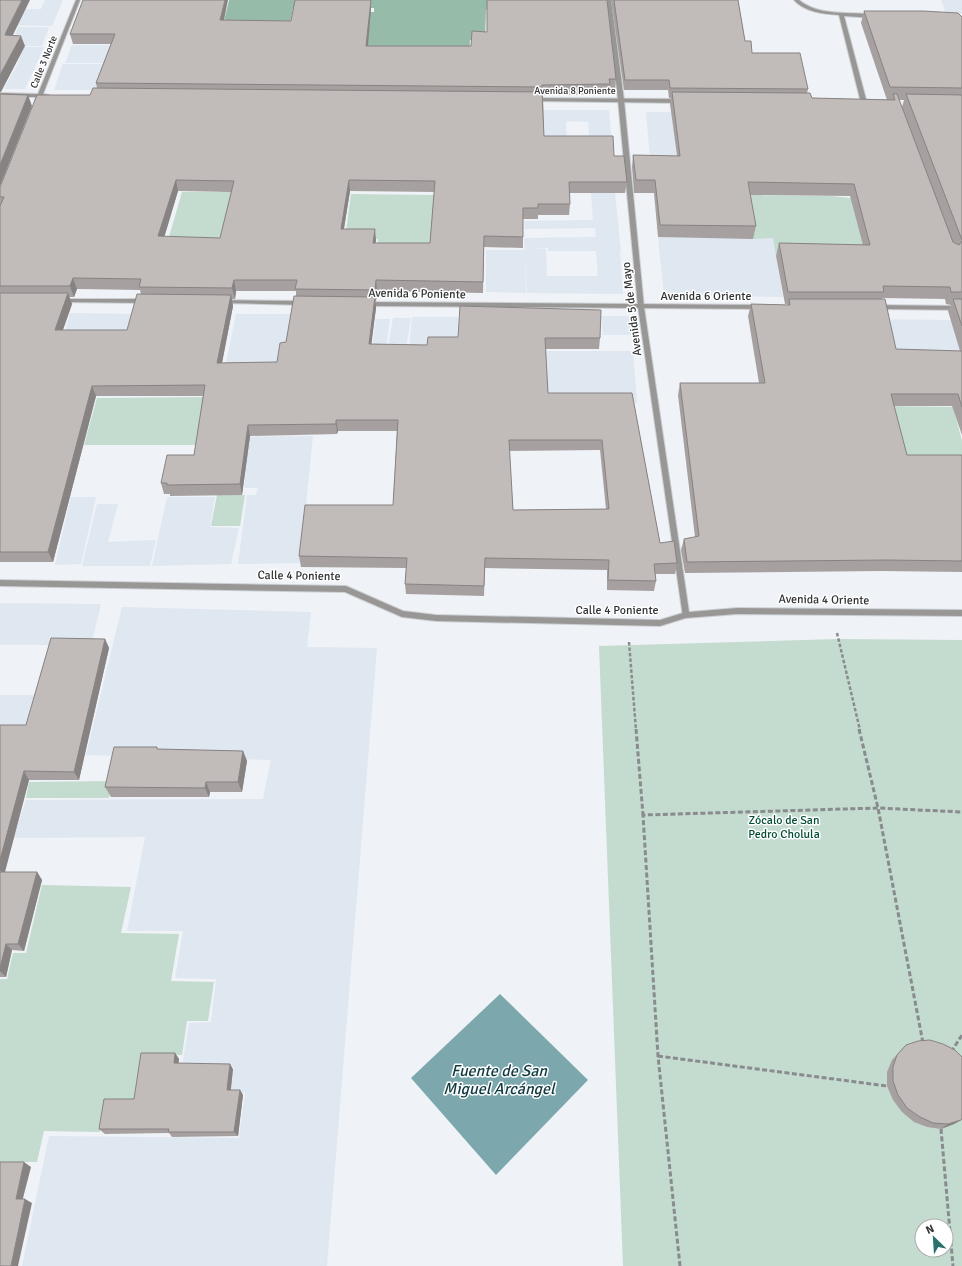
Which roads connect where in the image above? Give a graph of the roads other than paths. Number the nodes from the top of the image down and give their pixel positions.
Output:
1 (78, 0) edge
2 (609, 0) edge
3 (796, 0) edge
4 (841, 14) junction
5 (879, 17) edge
6 (0, 95) edge
7 (40, 96) junction
8 (50, 96) edge
9 (526, 100) edge
10 (621, 100) junction
11 (684, 101) edge
12 (856, 102) edge
13 (864, 102) junction
14 (37, 103) edge
15 (872, 103) edge
16 (55, 300) edge
17 (150, 302) edge
18 (214, 302) edge
19 (309, 303) edge
20 (356, 304) edge
21 (642, 307) junction
22 (767, 307) edge
23 (868, 307) edge
24 (962, 308) edge
25 (0, 583) edge
26 (962, 613) edge
27 (686, 615) junction

1 - 7 street, Calle 3 Norte
2 - 10 street, Avenida 5 de Mayo
3 - 4 street
4 - 5 street
4 - 13 street
6 - 7 street
7 - 8 street
7 - 14 street, Calle 3 Norte
9 - 10 street, Avenida 8 Poniente
10 - 11 street, Avenida 8 Poniente
10 - 21 street, Avenida 5 de Mayo
12 - 13 street
13 - 15 street
16 - 17 street
18 - 19 street
20 - 21 street, Avenida 6 Poniente
21 - 22 street, Avenida 6 Oriente
21 - 27 street, Avenida 5 de Mayo
23 - 24 street
25 - 27 street, Calle 4 Poniente
26 - 27 street, Avenida 4 Oriente

